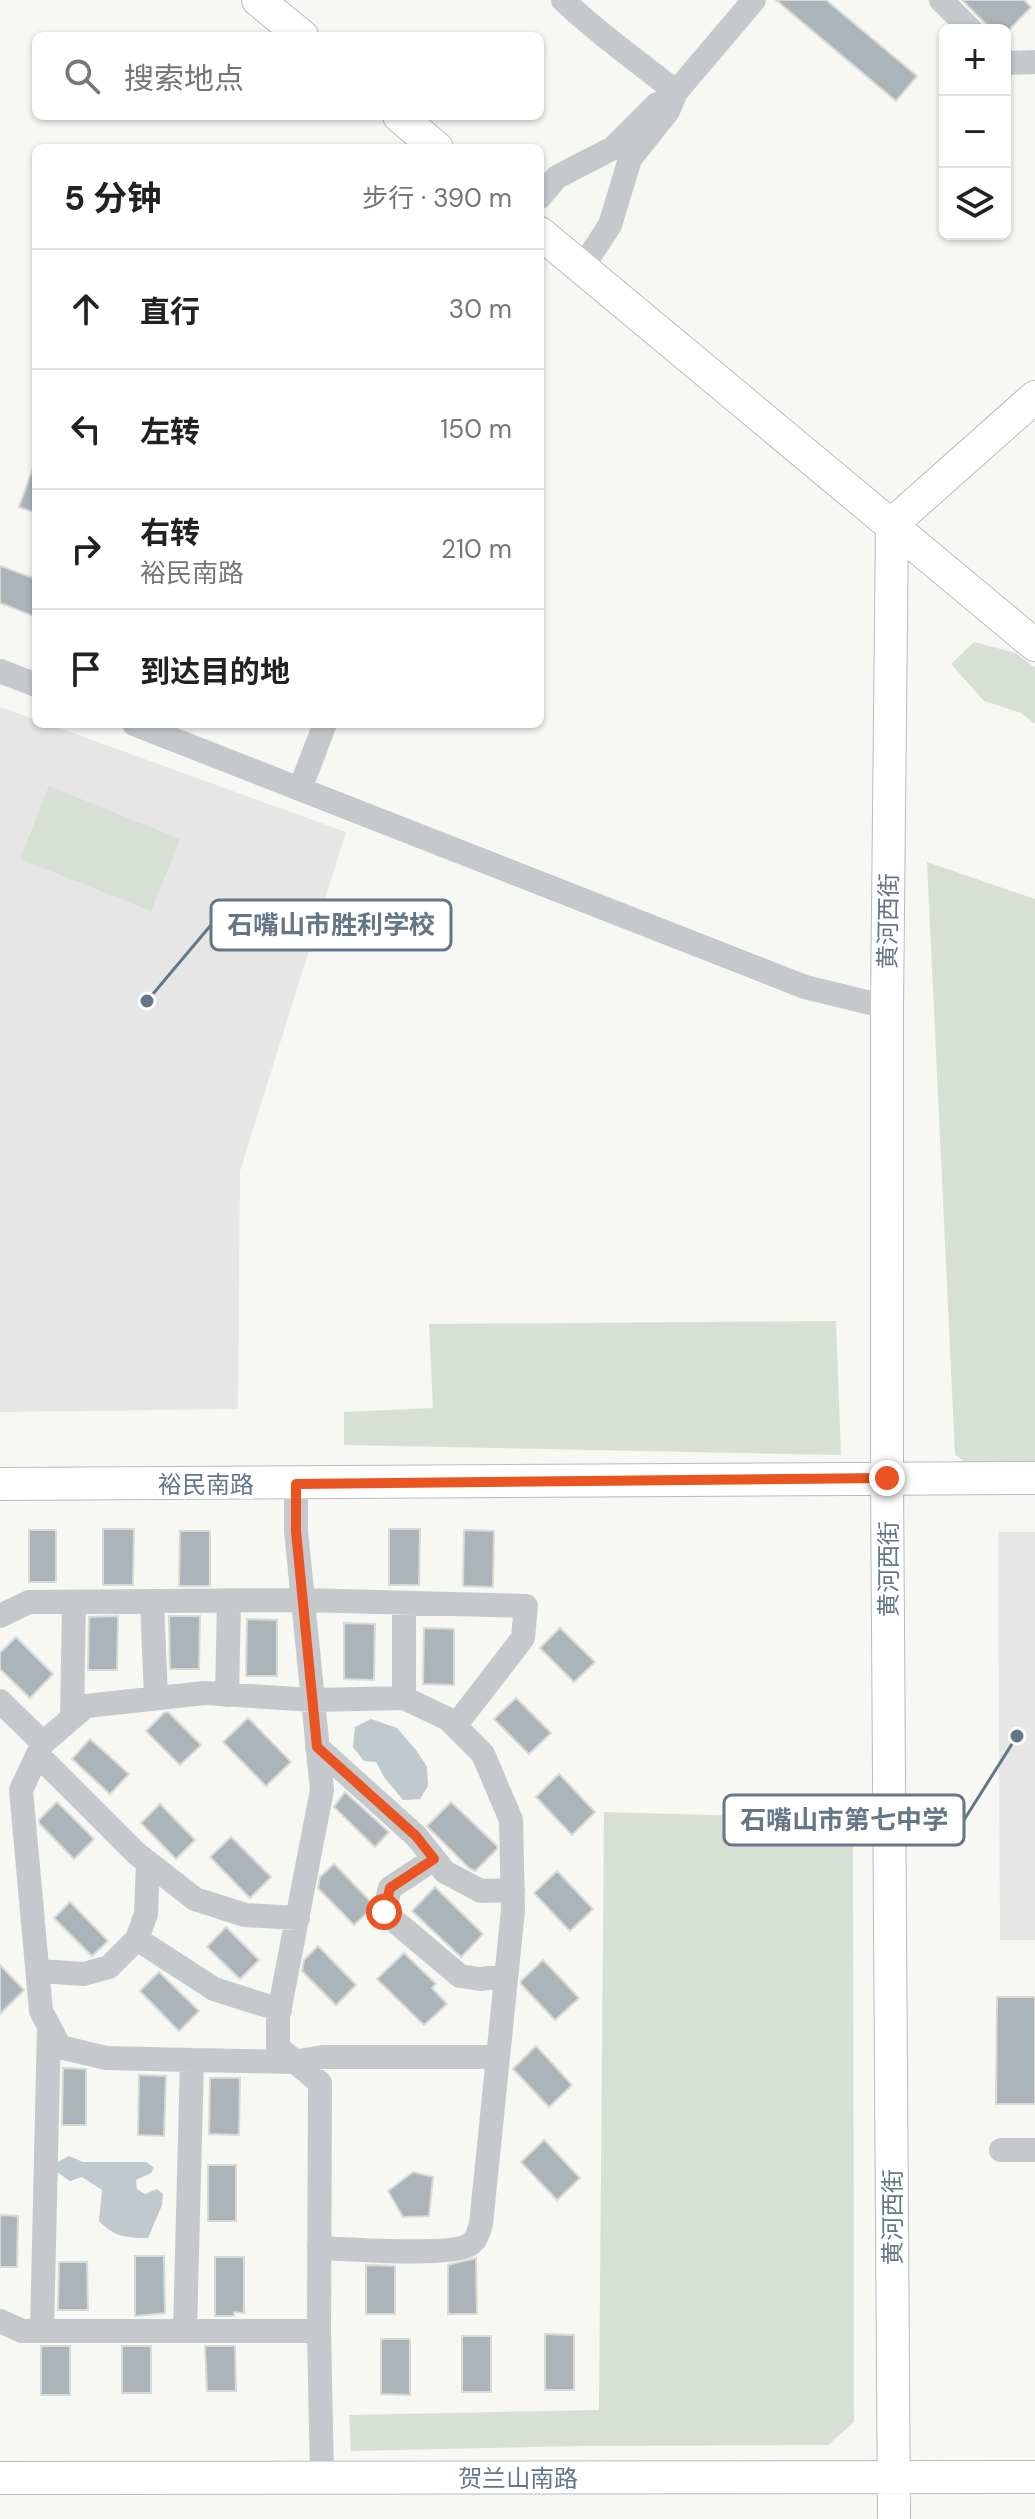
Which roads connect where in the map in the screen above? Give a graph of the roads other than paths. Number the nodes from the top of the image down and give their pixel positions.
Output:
1 (258, 0) edge
2 (563, 0) edge
3 (754, 0) edge
4 (941, 0) edge
5 (965, 24) edge
6 (297, 32) edge
7 (1035, 62) edge
8 (1011, 63) edge
9 (676, 92) junction
10 (404, 120) edge
11 (432, 144) edge
12 (544, 192) edge
13 (544, 236) edge
14 (582, 268) junction
15 (1035, 397) edge
16 (892, 524) junction
17 (1035, 645) edge
18 (0, 671) edge
19 (32, 683) edge
20 (144, 728) edge
21 (323, 728) edge
22 (300, 789) junction
23 (887, 1007) junction
24 (887, 1478) junction
25 (1035, 1478) edge
26 (0, 1484) edge
27 (296, 1484) junction
28 (303, 1600) junction
29 (152, 1601) junction
30 (229, 1601) junction
31 (74, 1602) junction
32 (404, 1603) junction
33 (0, 1616) edge
34 (227, 1695) junction
35 (156, 1698) junction
36 (404, 1698) junction
37 (313, 1700) junction
38 (0, 1701) edge
39 (72, 1718) junction
40 (455, 1726) junction
41 (317, 1747) junction
42 (40, 1749) junction
43 (434, 1859) junction
44 (148, 1862) junction
45 (513, 1890) junction
46 (298, 1918) junction
47 (137, 1939) junction
48 (38, 1971) junction
49 (506, 1976) junction
50 (280, 2010) junction
51 (49, 2026) junction
52 (497, 2057) junction
53 (192, 2060) junction
54 (293, 2062) junction
55 (1001, 2150) dead end
56 (1035, 2150) edge
57 (319, 2248) junction
58 (0, 2321) edge
59 (42, 2330) junction
60 (185, 2331) junction
61 (319, 2331) junction
62 (1035, 2477) edge
63 (0, 2478) edge
64 (322, 2478) junction
65 (894, 2479) junction
66 (894, 2519) edge

1 - 6 street
2 - 9 street
3 - 9 street
4 - 5 street
7 - 8 street
9 - 12 street
9 - 14 street
10 - 11 street
13 - 14 street
14 - 16 street
15 - 16 street
16 - 17 street
16 - 23 street, 黄河西街
18 - 19 street
20 - 22 street
21 - 22 street
22 - 23 street
23 - 24 street, 黄河西街
24 - 25 street, 裕民南路
24 - 27 street, 裕民南路
24 - 65 street, 黄河西街
26 - 27 street, 裕民南路
27 - 28 street
28 - 30 street
28 - 32 street
28 - 37 street
29 - 30 street
29 - 31 street
29 - 35 street
30 - 34 street
31 - 33 street
31 - 39 street
32 - 36 street
32 - 40 street
34 - 35 street
34 - 37 street
35 - 39 street
36 - 37 street
36 - 40 street
37 - 41 street
38 - 42 street
39 - 42 street
40 - 45 street
41 - 43 street
41 - 46 street
42 - 44 street
42 - 48 street
43 - 45 street
43 - 49 street
44 - 46 street
44 - 47 street
45 - 49 street
46 - 50 street
47 - 48 street
47 - 50 street
48 - 51 street
49 - 52 street
50 - 54 street
51 - 53 street
51 - 59 street
52 - 54 street
52 - 57 street
53 - 54 street
53 - 60 street
54 - 57 street
55 - 56 street
57 - 61 street
58 - 59 street
59 - 60 street
60 - 61 street
61 - 64 street
62 - 65 street, 贺兰山南路
63 - 64 street, 贺兰山南路
64 - 65 street, 贺兰山南路
65 - 66 street, 黄河西街

